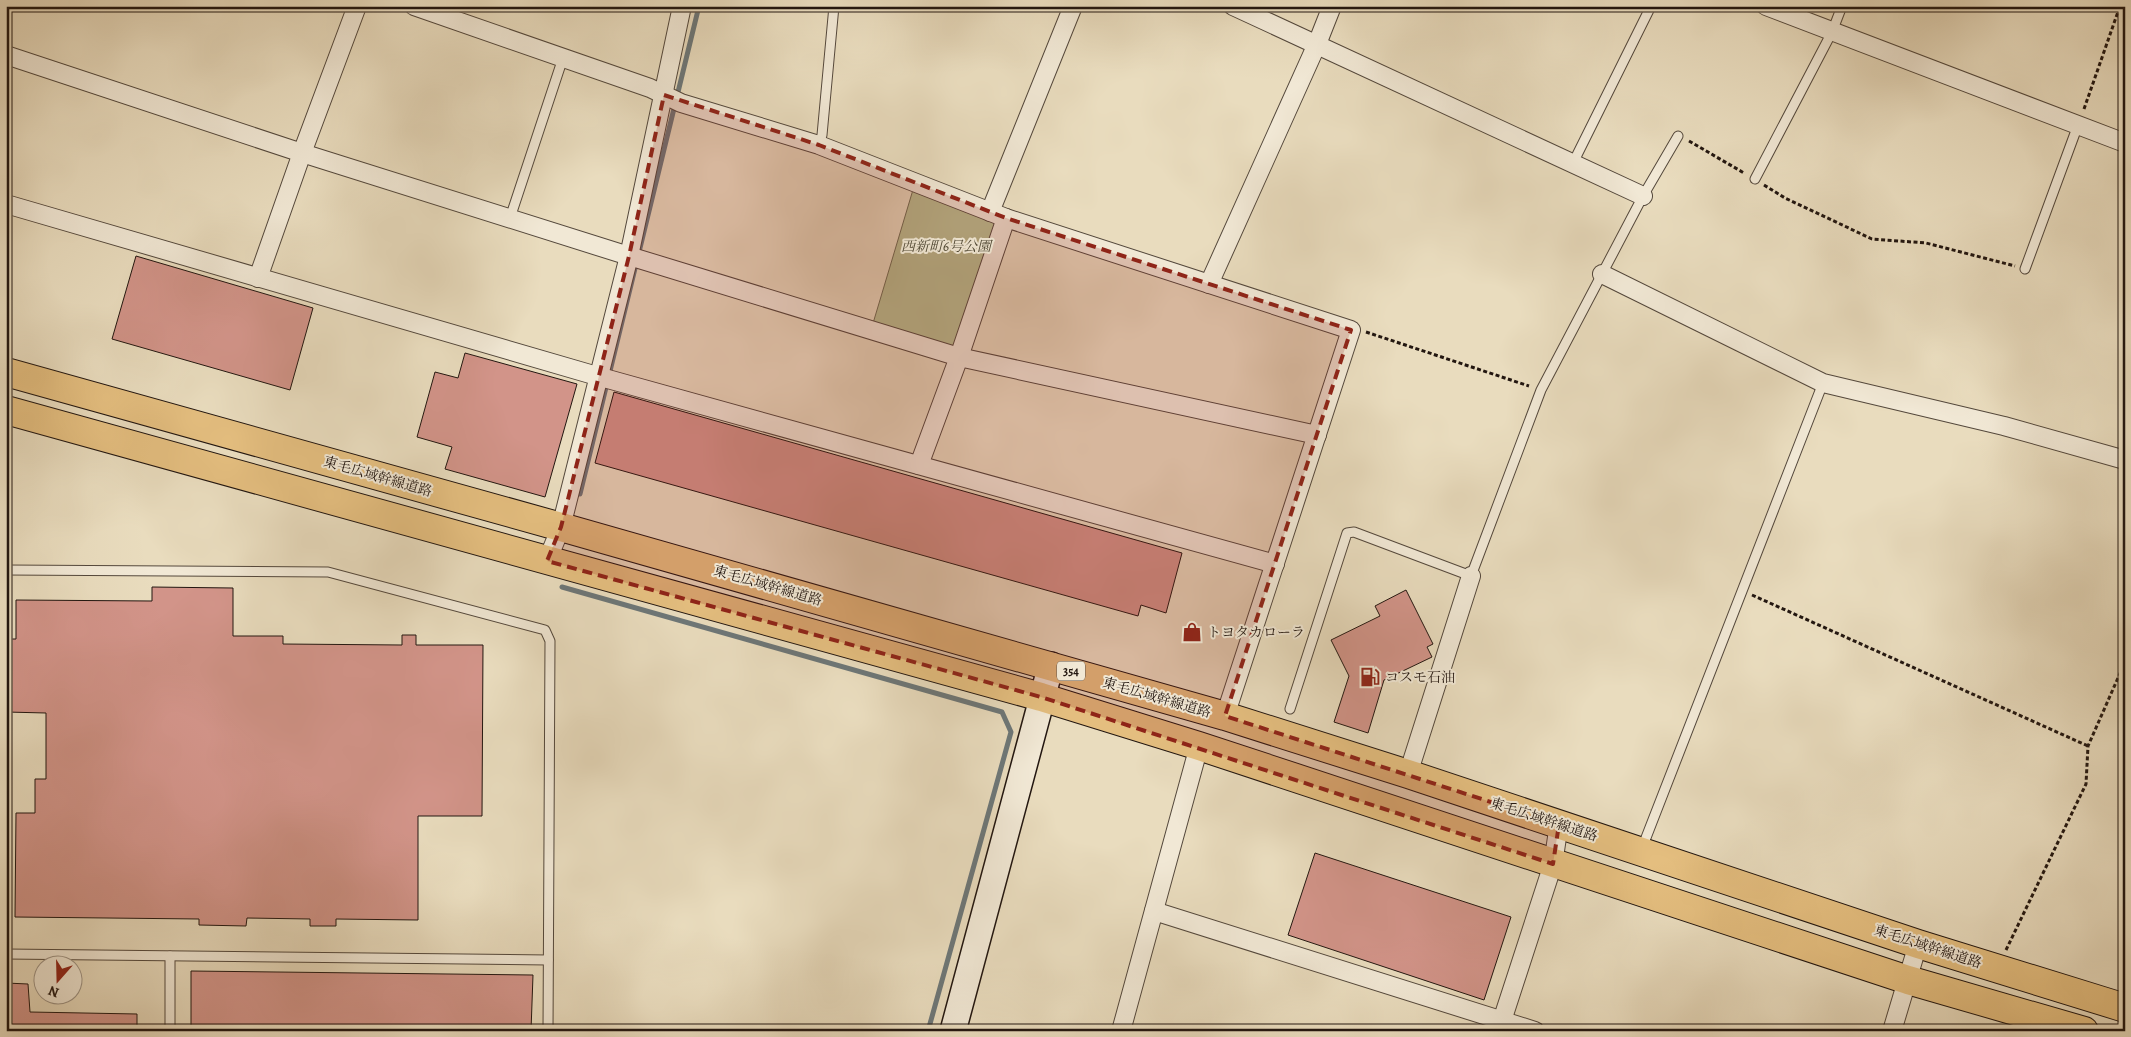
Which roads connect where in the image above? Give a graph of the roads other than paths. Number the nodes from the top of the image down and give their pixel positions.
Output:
1 (357, 6) edge
2 (414, 6) edge
3 (682, 6) edge
4 (834, 6) edge
5 (1072, 6) edge
6 (1233, 6) edge
7 (1332, 6) edge
8 (1651, 6) edge
9 (1766, 6) edge
10 (1842, 6) edge
11 (1832, 32) junction
12 (1317, 44) junction
13 (6, 55) edge
14 (563, 58) junction
15 (664, 95) junction
16 (2078, 125) junction
17 (1678, 136) road end
18 (2125, 143) edge
19 (819, 145) junction
20 (302, 153) junction
21 (1573, 163) junction
22 (1755, 179) road end
23 (1644, 196) junction
24 (6, 204) edge
25 (998, 215) junction
26 (510, 218) junction
27 (629, 256) junction
28 (2025, 269) road end
29 (1602, 274) junction
30 (258, 278) junction
31 (1209, 284) junction
32 (959, 357) junction
33 (6, 372) edge
34 (597, 376) junction
35 (1823, 384) junction
36 (6, 410) edge
37 (1317, 436) junction
38 (2125, 460) edge
39 (919, 465) junction
40 (561, 527) junction
41 (547, 561) junction
42 (1274, 564) junction
43 (6, 570) edge
44 (1471, 576) junction
45 (1051, 665) junction
46 (1041, 698) junction
47 (1290, 709) dead end
48 (1225, 716) junction
49 (1199, 746) junction
50 (1408, 774) junction
51 (1559, 824) junction
52 (1641, 851) junction
53 (1554, 864) junction
54 (1154, 911) junction
55 (1918, 944) junction
56 (6, 954) edge
57 (170, 956) junction
58 (548, 960) junction
59 (1908, 980) junction
60 (2125, 1008) edge
61 (1501, 1026) edge
62 (170, 1031) edge
63 (548, 1031) edge
64 (953, 1031) edge
65 (1121, 1031) edge
66 (1534, 1031) edge
67 (1892, 1031) edge
68 (2084, 1031) edge

1 - 20 street
2 - 14 street
3 - 15 street
4 - 19 lane
5 - 25 street
6 - 12 street
7 - 12 street
8 - 21 lane
9 - 11 street
10 - 11 lane
11 - 16 street
11 - 22 lane
12 - 21 street
12 - 31 street
13 - 20 street
14 - 15 street
14 - 26 lane
15 - 19 street
15 - 27 street
16 - 18 street
16 - 28 lane
17 - 23 lane
19 - 25 street
20 - 26 street
20 - 30 street
21 - 23 street
23 - 29 lane
24 - 30 street
25 - 31 street
25 - 32 street
26 - 27 street
27 - 32 street
27 - 34 street
29 - 35 street
29 - 44 lane
30 - 34 street
31 - 37 street
32 - 37 street
32 - 39 street
33 - 40 highway, 東毛広域幹線道路 / 354
34 - 39 street
34 - 40 street
35 - 38 street
35 - 52 lane
36 - 41 highway
37 - 42 street
39 - 42 street
40 - 41 street
40 - 45 highway, 東毛広域幹線道路 / 354
41 - 46 highway
42 - 48 street
43 - 58 lane
44 - 47 lane
44 - 50 street
45 - 46 street
45 - 48 highway, 東毛広域幹線道路 / 354
46 - 49 highway
46 - 64 street
48 - 50 highway, 東毛広域幹線道路 / 354
49 - 53 highway
49 - 54 street
50 - 51 highway, 東毛広域幹線道路 / 354
51 - 52 highway, 東毛広域幹線道路 / 354
51 - 53 street
52 - 55 highway, 東毛広域幹線道路 / 354
53 - 59 highway
53 - 61 street
54 - 61 street
54 - 65 street
55 - 59 street
55 - 60 highway, 東毛広域幹線道路 / 354
56 - 57 lane
57 - 58 lane
57 - 62 lane
58 - 63 lane
59 - 67 street
59 - 68 highway
61 - 66 street

